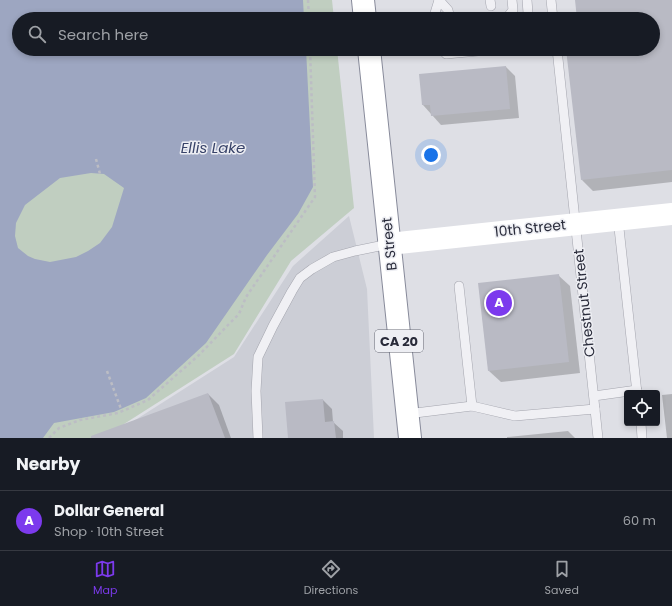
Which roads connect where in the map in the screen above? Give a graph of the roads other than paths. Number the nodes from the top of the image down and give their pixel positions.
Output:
1 (363, 0) edge
2 (439, 0) edge
3 (512, 0) edge
4 (527, 0) edge
5 (551, 0) edge
6 (364, 12) edge
7 (435, 12) edge
8 (448, 12) edge
9 (511, 12) edge
10 (528, 12) edge
11 (552, 12) edge
12 (370, 56) edge
13 (558, 56) edge
14 (672, 214) edge
15 (618, 220) junction
16 (576, 224) junction
17 (389, 244) junction
18 (459, 286) dead end
19 (637, 390) edge
20 (624, 393) edge
21 (594, 396) junction
22 (472, 406) junction
23 (595, 409) junction
24 (407, 414) junction
25 (640, 426) edge
26 (258, 438) edge
27 (410, 438) edge
28 (598, 438) edge
29 (642, 438) edge

1 - 6 main road
2 - 7 lane
2 - 8 lane
3 - 9 lane
4 - 10 lane
5 - 11 lane
12 - 17 main road, B Street / CA 20
13 - 16 lane, Chestnut Street
14 - 15 main road, 10th Street
15 - 16 main road, 10th Street
15 - 19 lane
16 - 17 main road, 10th Street
16 - 21 lane, Chestnut Street
17 - 24 main road, B Street / CA 20
17 - 26 lane
18 - 22 lane
20 - 21 lane
21 - 23 lane, Chestnut Street
22 - 23 lane
22 - 24 lane
23 - 28 lane, Chestnut Street
24 - 27 main road, B Street / CA 20
25 - 29 lane

